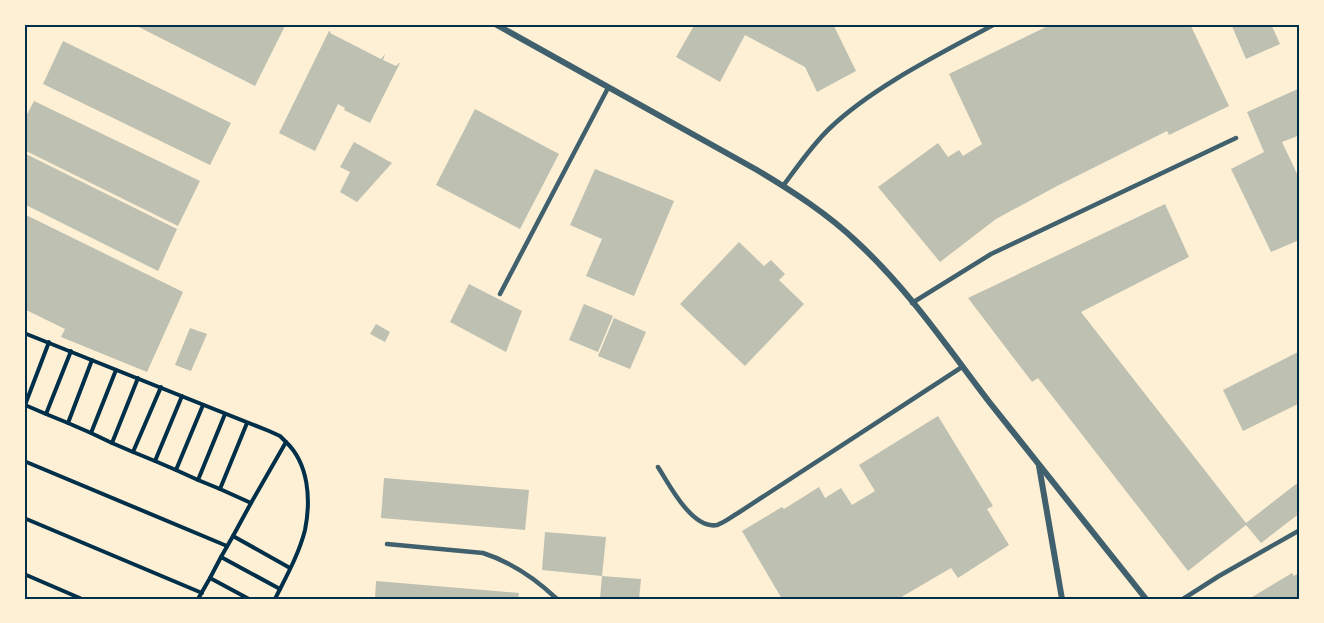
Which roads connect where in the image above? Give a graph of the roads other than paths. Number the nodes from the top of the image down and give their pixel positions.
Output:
1 (495, 24) edge
2 (995, 24) edge
3 (608, 87) junction
4 (1236, 138) dead end
5 (783, 186) junction
6 (500, 294) dead end
7 (912, 303) junction
8 (962, 367) junction
9 (1038, 465) junction
10 (658, 467) dead end
11 (1300, 530) edge
12 (387, 544) dead end
13 (557, 599) edge
14 (1062, 599) edge
15 (1146, 599) edge
16 (1183, 599) edge

1 - 3 street
2 - 5 lane
3 - 5 street
3 - 6 lane
4 - 7 lane
5 - 7 street
7 - 8 street
8 - 9 street
8 - 10 lane
9 - 14 street
9 - 15 street
11 - 16 lane
12 - 13 lane

